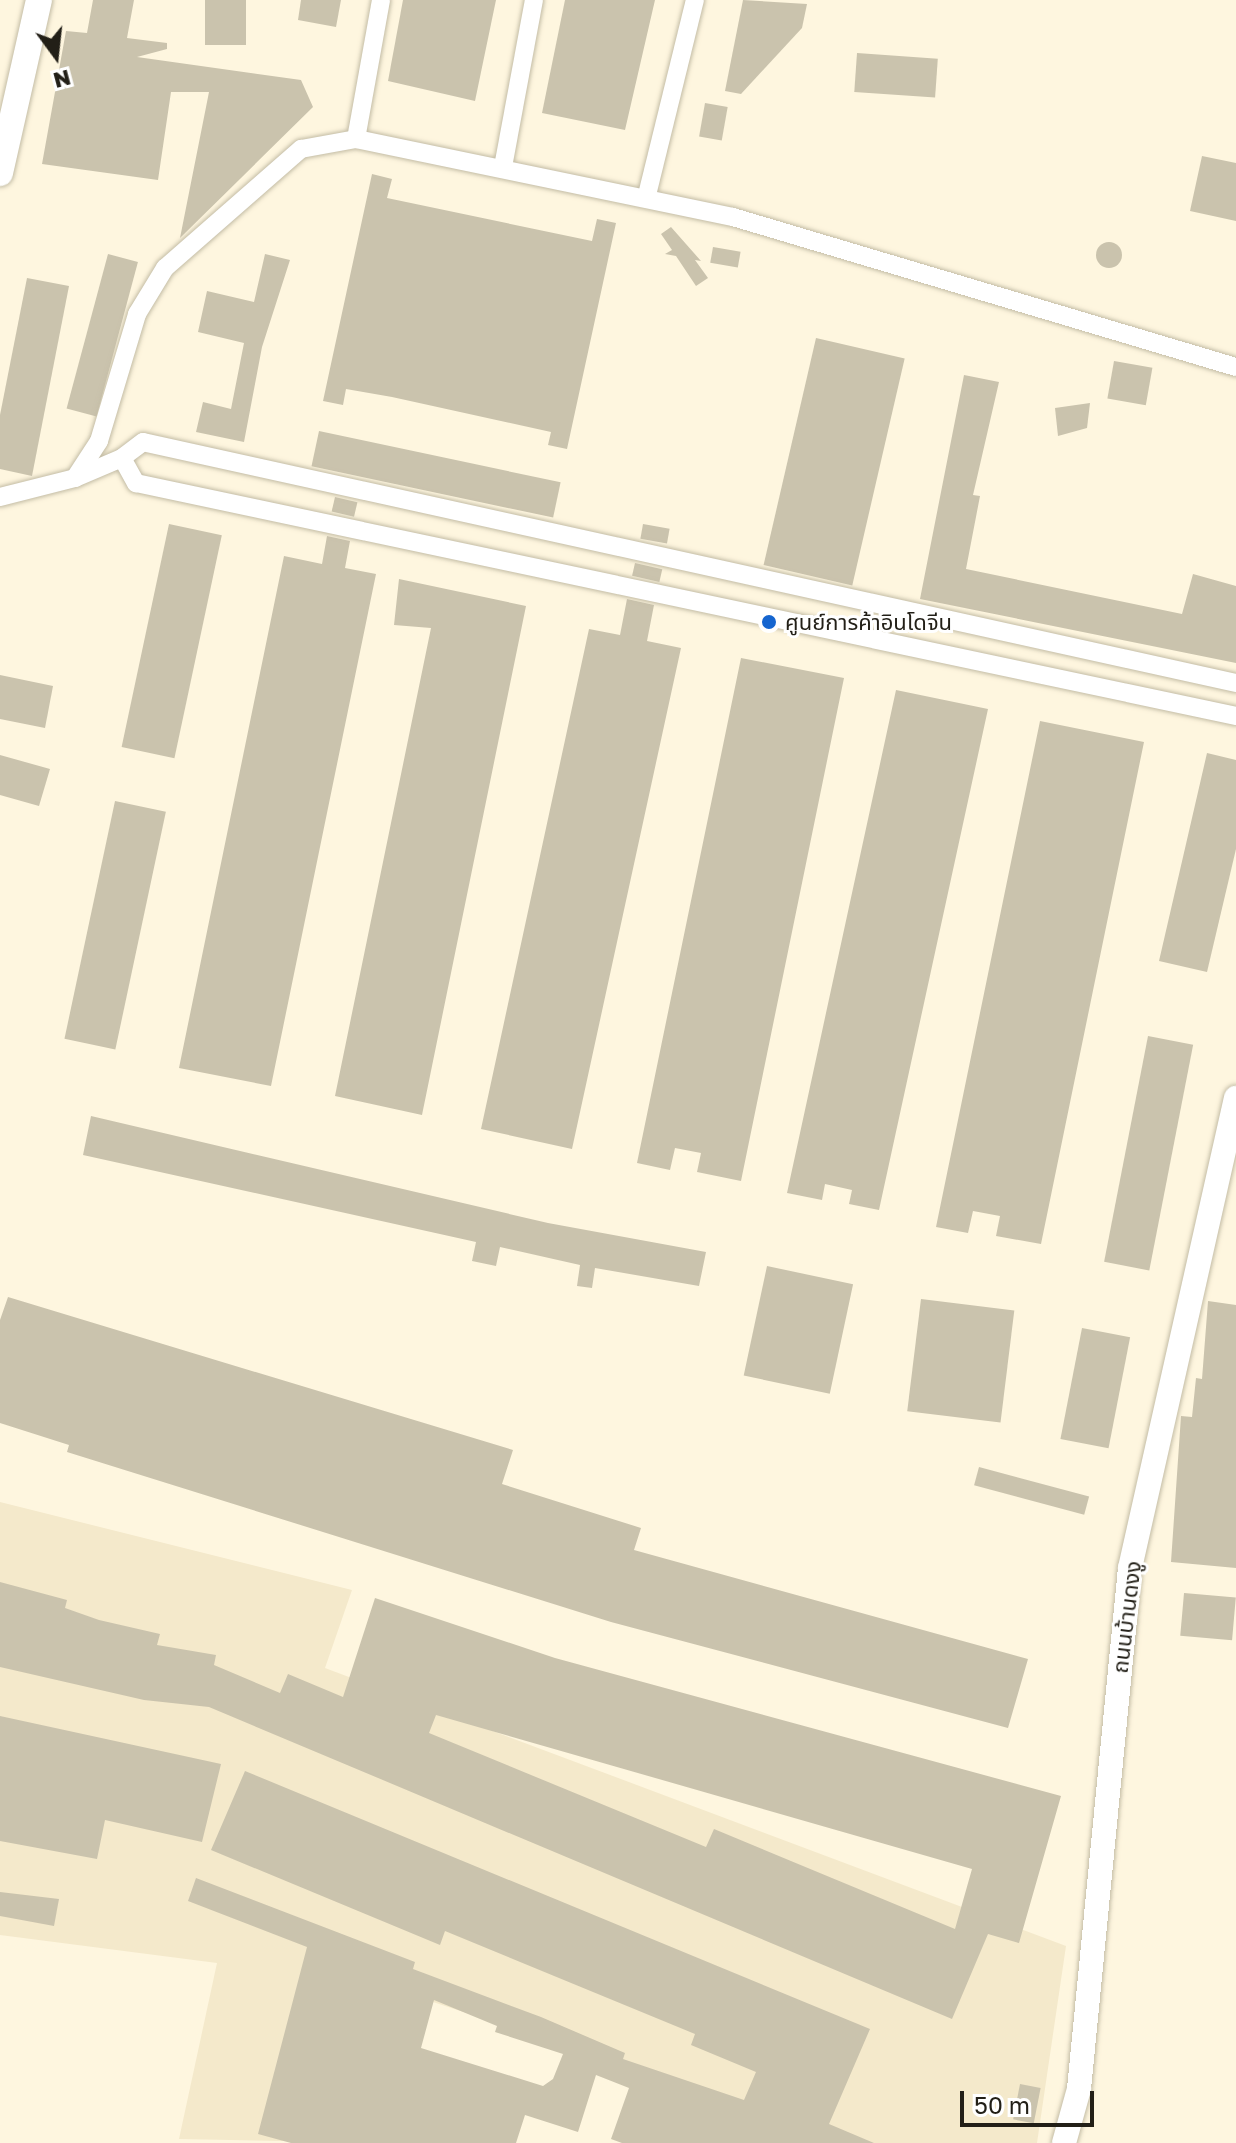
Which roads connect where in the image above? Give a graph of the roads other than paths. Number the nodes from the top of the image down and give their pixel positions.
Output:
1 (39, 0) edge
2 (381, 0) edge
3 (534, 0) edge
4 (695, 0) edge
5 (356, 139) junction
6 (503, 167) junction
7 (0, 173) edge
8 (647, 195) junction
9 (1236, 367) edge
10 (122, 458) junction
11 (75, 478) junction
12 (0, 497) edge
13 (1236, 683) edge
14 (1236, 716) edge
15 (1236, 1098) edge
16 (1064, 2143) edge

1 - 7 main road
2 - 5 street
3 - 6 street
4 - 8 street
5 - 6 street
5 - 11 street
6 - 8 street
8 - 9 street
10 - 11 street
10 - 13 street
10 - 14 street
11 - 12 street
15 - 16 street, ถนนบ้านดงงู

